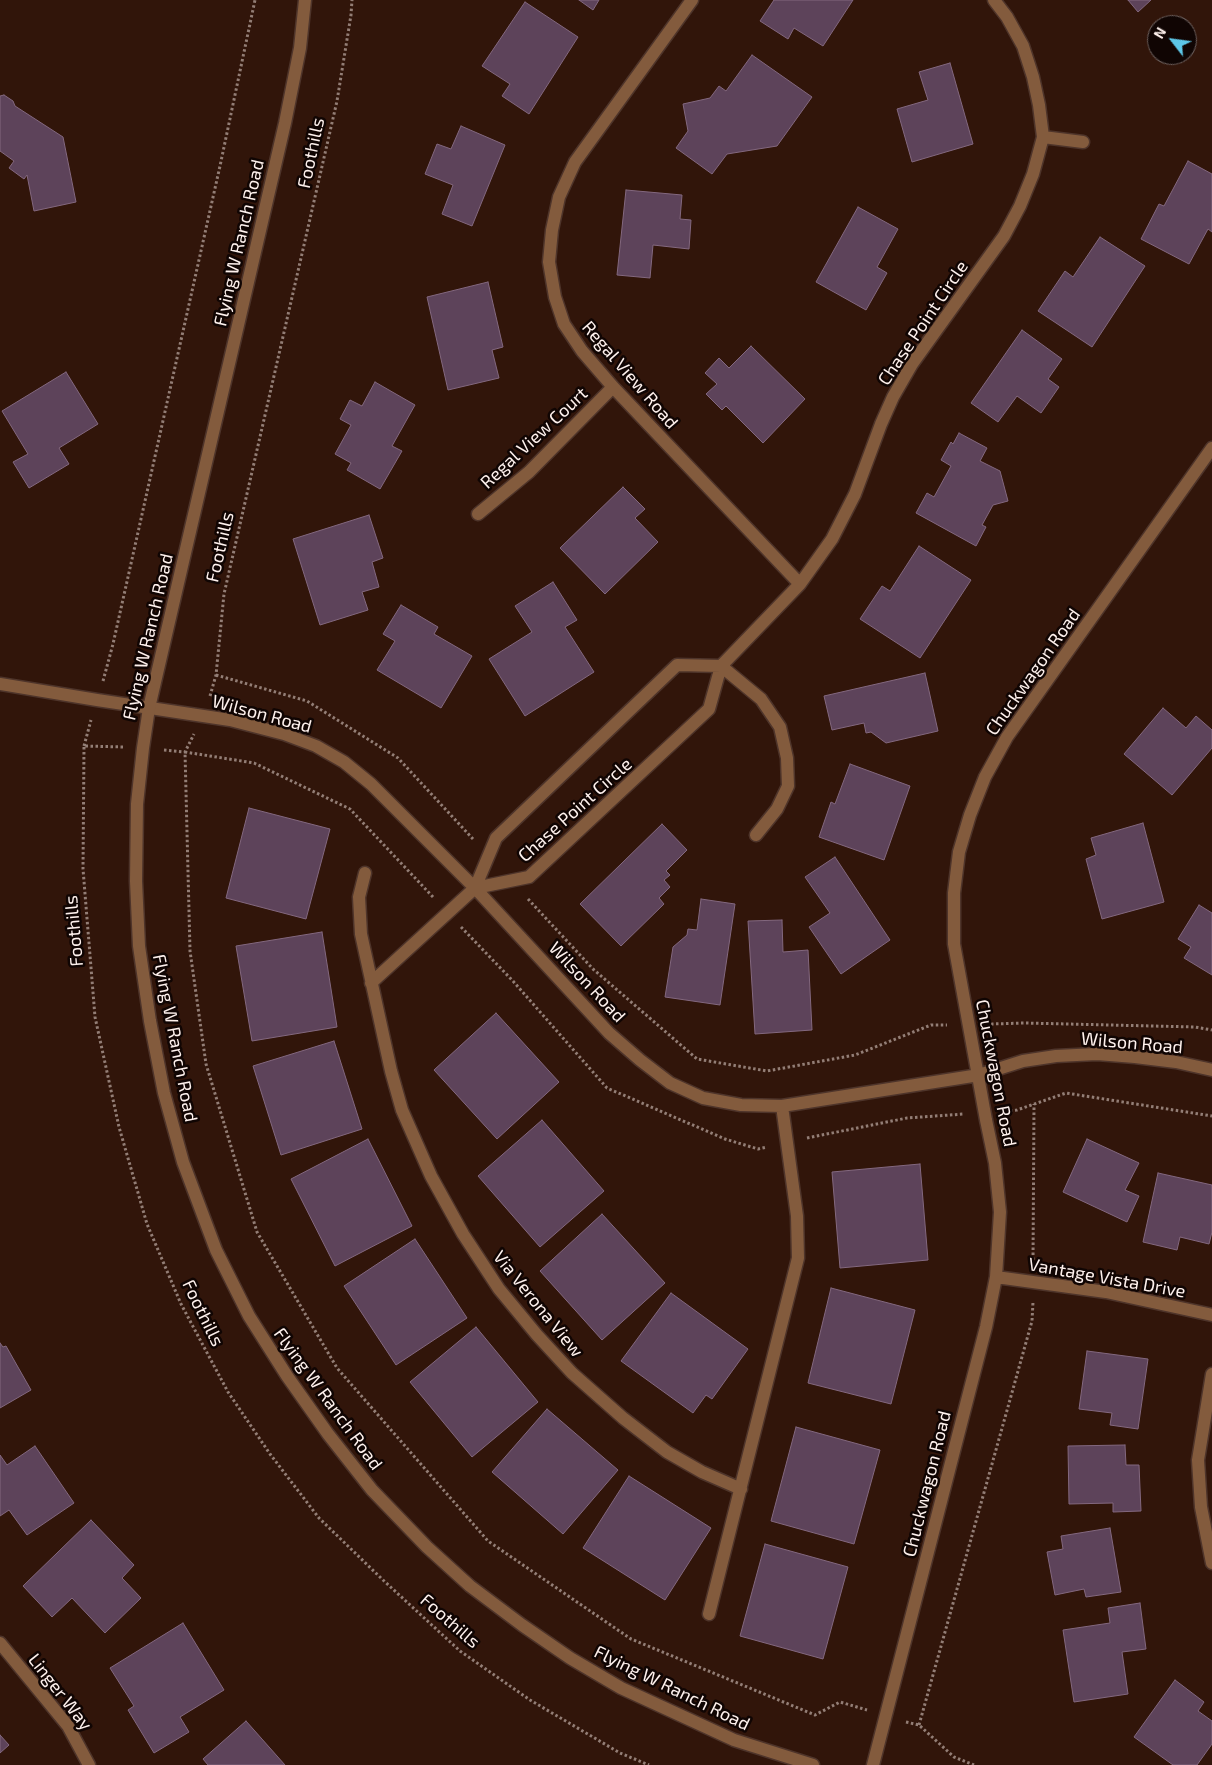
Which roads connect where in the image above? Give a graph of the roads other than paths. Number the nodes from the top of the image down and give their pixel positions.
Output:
1 (305, 0) edge
2 (692, 0) edge
3 (994, 0) edge
4 (1043, 137) junction
5 (1083, 142) dead end
6 (613, 387) junction
7 (1212, 448) edge
8 (478, 514) dead end
9 (800, 584) junction
10 (721, 666) junction
11 (0, 684) edge
12 (149, 708) junction
13 (756, 835) dead end
14 (364, 873) dead end
15 (476, 888) junction
16 (371, 983) junction
17 (1212, 1070) edge
18 (979, 1075) junction
19 (782, 1106) junction
20 (996, 1278) junction
21 (1212, 1315) edge
22 (1212, 1374) edge
23 (741, 1489) junction
24 (1212, 1563) edge
25 (709, 1614) dead end
26 (0, 1643) edge
27 (89, 1765) edge
28 (813, 1765) edge
29 (873, 1765) edge

1 - 12 street, Flying W Ranch Road
2 - 6 street, Regal View Road
3 - 4 street, Chase Point Circle
4 - 5 street
4 - 9 street, Chase Point Circle
6 - 8 street, Regal View Court
6 - 9 street, Regal View Road
7 - 18 street, Chuckwagon Road
9 - 10 street, Chase Point Circle
10 - 13 street
10 - 15 street, Chase Point Circle
10 - 15 street, Chase Point Circle
11 - 12 street, Wilson Road
12 - 15 street, Wilson Road
12 - 28 street, Flying W Ranch Road
14 - 16 street, Via Verona View
15 - 16 street
15 - 19 street, Wilson Road
16 - 23 street, Via Verona View
17 - 18 street, Wilson Road
18 - 19 street, Wilson Road
18 - 20 street, Chuckwagon Road
19 - 23 street
20 - 21 street, Vantage Vista Drive
20 - 29 street, Chuckwagon Road
22 - 24 street
23 - 25 street
26 - 27 street, Linger Way

